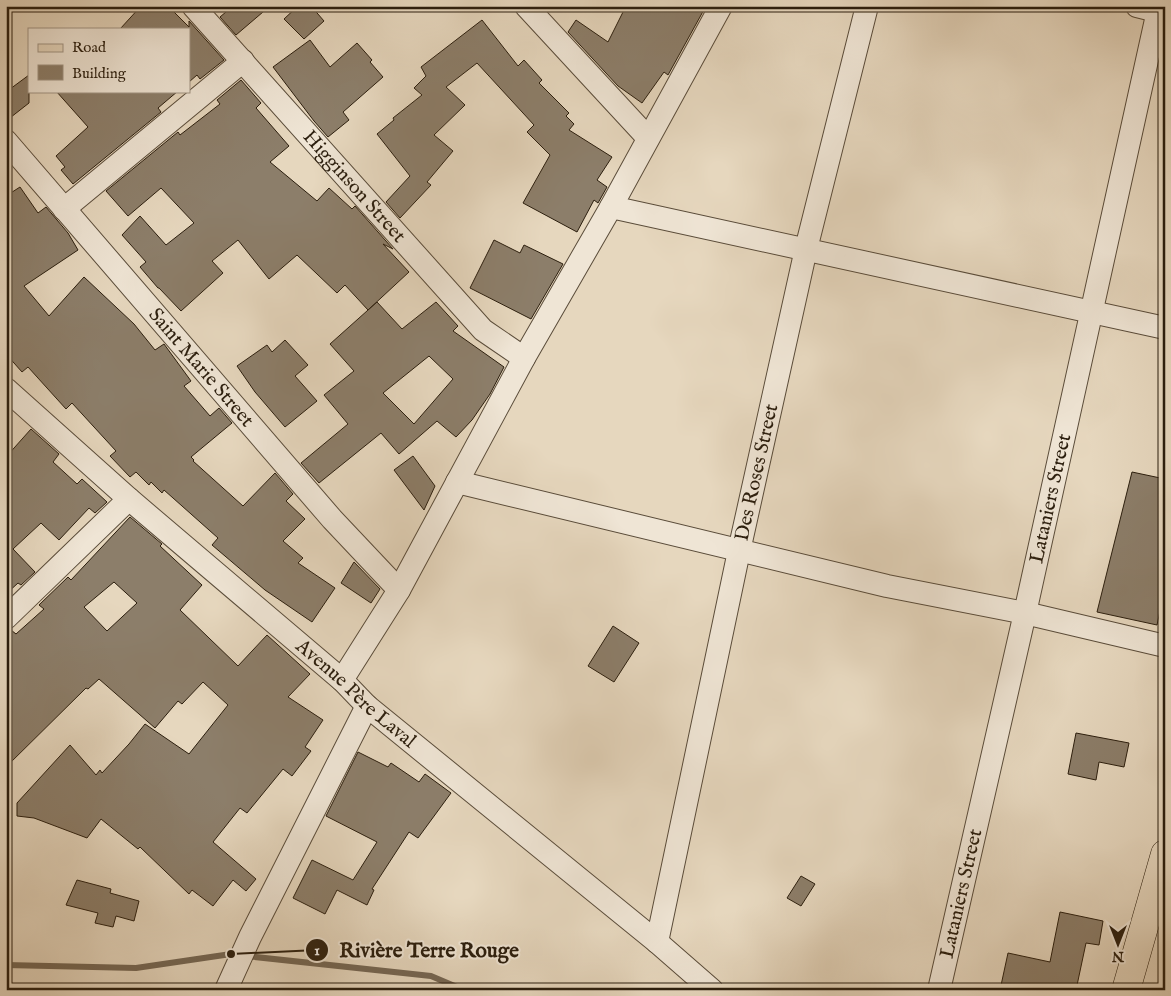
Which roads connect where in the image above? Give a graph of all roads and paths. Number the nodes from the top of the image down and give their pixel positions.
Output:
1 (193, 6) edge
2 (526, 6) edge
3 (721, 6) edge
4 (867, 6) edge
5 (1154, 9) edge
6 (243, 61) junction
7 (648, 138) junction
8 (6, 142) edge
9 (611, 207) junction
10 (64, 209) junction
11 (806, 250) junction
12 (1091, 312) junction
13 (1165, 328) edge
14 (524, 358) junction
15 (6, 389) edge
16 (458, 482) junction
17 (129, 499) junction
18 (739, 551) junction
19 (399, 590) junction
20 (1025, 613) junction
21 (6, 618) edge
22 (1165, 646) edge
23 (342, 680) junction
24 (368, 706) junction
25 (1165, 854) edge
26 (657, 942) junction
27 (227, 987) edge
28 (712, 990) edge
29 (939, 990) edge
30 (1126, 990) edge

1 - 6 street, Higginson Street
2 - 7 street
3 - 7 street
4 - 11 street, Des Roses Street
5 - 12 street, Lataniers Street
6 - 10 street
6 - 14 street, Higginson Street
7 - 9 street
8 - 10 street, Saint Marie Street
9 - 11 street
9 - 14 street
10 - 19 street, Saint Marie Street
11 - 12 street
11 - 18 street, Des Roses Street
12 - 13 street
12 - 20 street, Lataniers Street
14 - 16 street
15 - 17 street, Avenue Père Laval
16 - 18 street
16 - 19 street
17 - 21 street
17 - 23 street, Avenue Père Laval
18 - 20 street
18 - 26 street, Des Roses Street
19 - 23 street
20 - 22 street
20 - 29 street, Lataniers Street
23 - 24 street, Avenue Père Laval
24 - 26 street, Avenue Père Laval
24 - 27 street
25 - 30 main road
26 - 28 street, Avenue Père Laval

